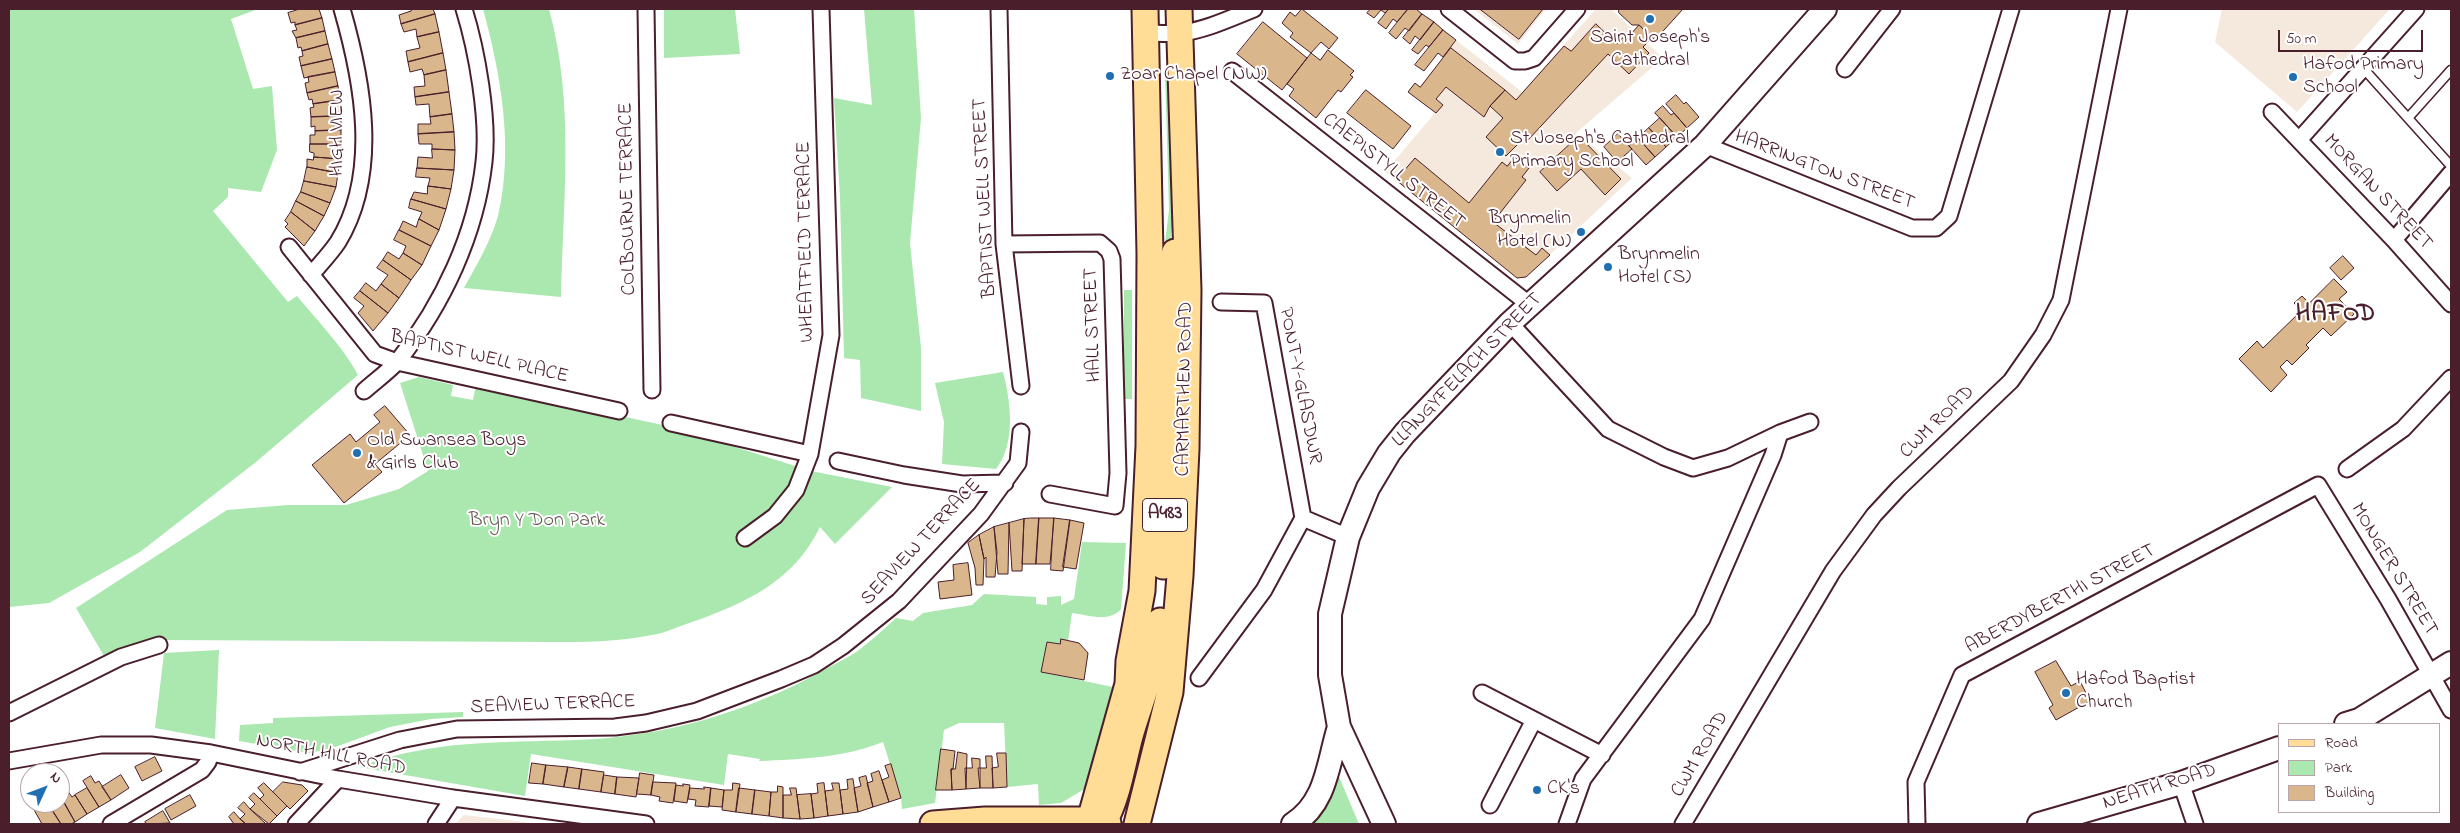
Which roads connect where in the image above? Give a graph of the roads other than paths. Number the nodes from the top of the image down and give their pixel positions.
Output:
1 (342, 9) edge
2 (464, 9) edge
3 (646, 9) edge
4 (821, 9) edge
5 (998, 9) edge
6 (1179, 9) edge
7 (1254, 9) edge
8 (1449, 9) edge
9 (1576, 9) edge
10 (1825, 9) edge
11 (1892, 9) edge
12 (2011, 9) edge
13 (2119, 9) edge
14 (2416, 9) edge
15 (1145, 21) edge
16 (1180, 33) junction
17 (2363, 68) junction
18 (1845, 69) dead end
19 (2451, 70) edge
20 (1232, 71) dead end
21 (2272, 112) dead end
22 (2408, 118) junction
23 (2299, 140) junction
24 (1705, 145) junction
25 (2451, 166) edge
26 (2451, 173) edge
27 (1184, 198) junction
28 (2394, 240) junction
29 (1004, 244) junction
30 (289, 247) dead end
31 (311, 275) junction
32 (1222, 302) dead end
33 (2451, 304) edge
34 (1530, 305) junction
35 (1510, 324) junction
36 (397, 362) junction
37 (2451, 378) edge
38 (1187, 384) junction
39 (1021, 386) dead end
40 (652, 390) dead end
41 (364, 391) dead end
42 (619, 411) dead end
43 (1810, 422) dead end
44 (671, 423) dead end
45 (1177, 431) dead end
46 (1021, 432) dead end
47 (1780, 433) junction
48 (810, 454) junction
49 (838, 461) dead end
50 (2347, 469) dead end
51 (1005, 483) junction
52 (2318, 485) joint
53 (1050, 494) dead end
54 (1174, 504) dead end
55 (1303, 518) junction
56 (1348, 537) junction
57 (745, 538) dead end
58 (159, 646) dead end
59 (1164, 655) dead end
60 (2451, 663) edge
61 (2431, 676) junction
62 (1199, 678) dead end
63 (1482, 693) dead end
64 (2451, 710) edge
65 (9, 713) edge
66 (1534, 720) junction
67 (2349, 723) edge
68 (1339, 727) junction
69 (2278, 748) edge
70 (211, 753) junction
71 (1602, 755) junction
72 (9, 761) edge
73 (300, 772) junction
74 (338, 779) junction
75 (2181, 783) junction
76 (1128, 784) dead end
77 (453, 798) junction
78 (1490, 804) dead end
79 (1111, 822) edge
80 (111, 824) edge
81 (296, 824) edge
82 (436, 824) edge
83 (646, 824) edge
84 (933, 824) edge
85 (1293, 824) edge
86 (1384, 824) edge
87 (1567, 824) edge
88 (1683, 824) edge
89 (1917, 824) edge
90 (2039, 824) edge
91 (2195, 824) edge

1 - 31 street, HIGH VIEW
2 - 36 street
3 - 40 street, COLBOURNE TERRACE
4 - 48 street, WHEATFIELD TERRACE
5 - 29 street, BAPTIST WELL STREET
6 - 16 main road, CARMARTHEN ROAD / A483
7 - 16 street
8 - 9 street
10 - 24 main road, LLANGYFELACH STREET
11 - 18 street
12 - 24 street, HARRINGTON STREET
13 - 88 street, CWM ROAD
14 - 17 street
15 - 16 street
15 - 79 main road, CARMARTHEN ROAD / A483
16 - 27 main road, CARMARTHEN ROAD / A483
17 - 22 lane
17 - 23 street
19 - 22 lane
20 - 34 street, CAEPISTYLL STREET
21 - 23 street, MORGAN STREET
22 - 25 lane
23 - 28 street, MORGAN STREET
24 - 34 main road, LLANGYFELACH STREET
26 - 28 street
27 - 38 main road, CARMARTHEN ROAD / A483
27 - 79 main road, A483
28 - 33 street, MORGAN STREET
29 - 39 street, BAPTIST WELL STREET
29 - 53 street, HALL STREET
30 - 31 street, BAPTIST WELL PLACE
31 - 36 street, BAPTIST WELL PLACE
32 - 55 street, PONT-Y-GLASDWR
34 - 35 main road, LLANGYFELACH STREET
35 - 47 street
35 - 56 main road, LLANGYFELACH STREET
36 - 41 street
36 - 42 street, BAPTIST WELL PLACE
37 - 50 street
38 - 45 lane
38 - 79 main road, CARMARTHEN ROAD / A483
43 - 47 street
44 - 48 street
46 - 51 street, SEAVIEW TERRACE
47 - 71 street
48 - 57 street, WHEATFIELD TERRACE
49 - 51 street
51 - 73 street, SEAVIEW TERRACE
52 - 61 street, MONGER STREET
52 - 89 street, ABERDYBERTHI STREET
54 - 59 lane
55 - 56 street
55 - 62 street
56 - 68 main road, LLANGYFELACH STREET
58 - 65 street
60 - 61 main road
61 - 64 street, MONGER STREET
61 - 67 main road
63 - 66 street
66 - 71 street
66 - 78 street
68 - 85 main road
68 - 86 main road, LLANGYFELACH STREET
69 - 75 main road, NEATH ROAD
70 - 72 street, NORTH HILL ROAD
70 - 73 street, NORTH HILL ROAD
70 - 80 street
71 - 87 street
73 - 74 street, NORTH HILL ROAD
74 - 77 street, NORTH HILL ROAD
74 - 81 street
75 - 90 main road, NEATH ROAD
75 - 91 street
76 - 79 lane
77 - 82 street
77 - 83 street, NORTH HILL ROAD
79 - 84 main road

